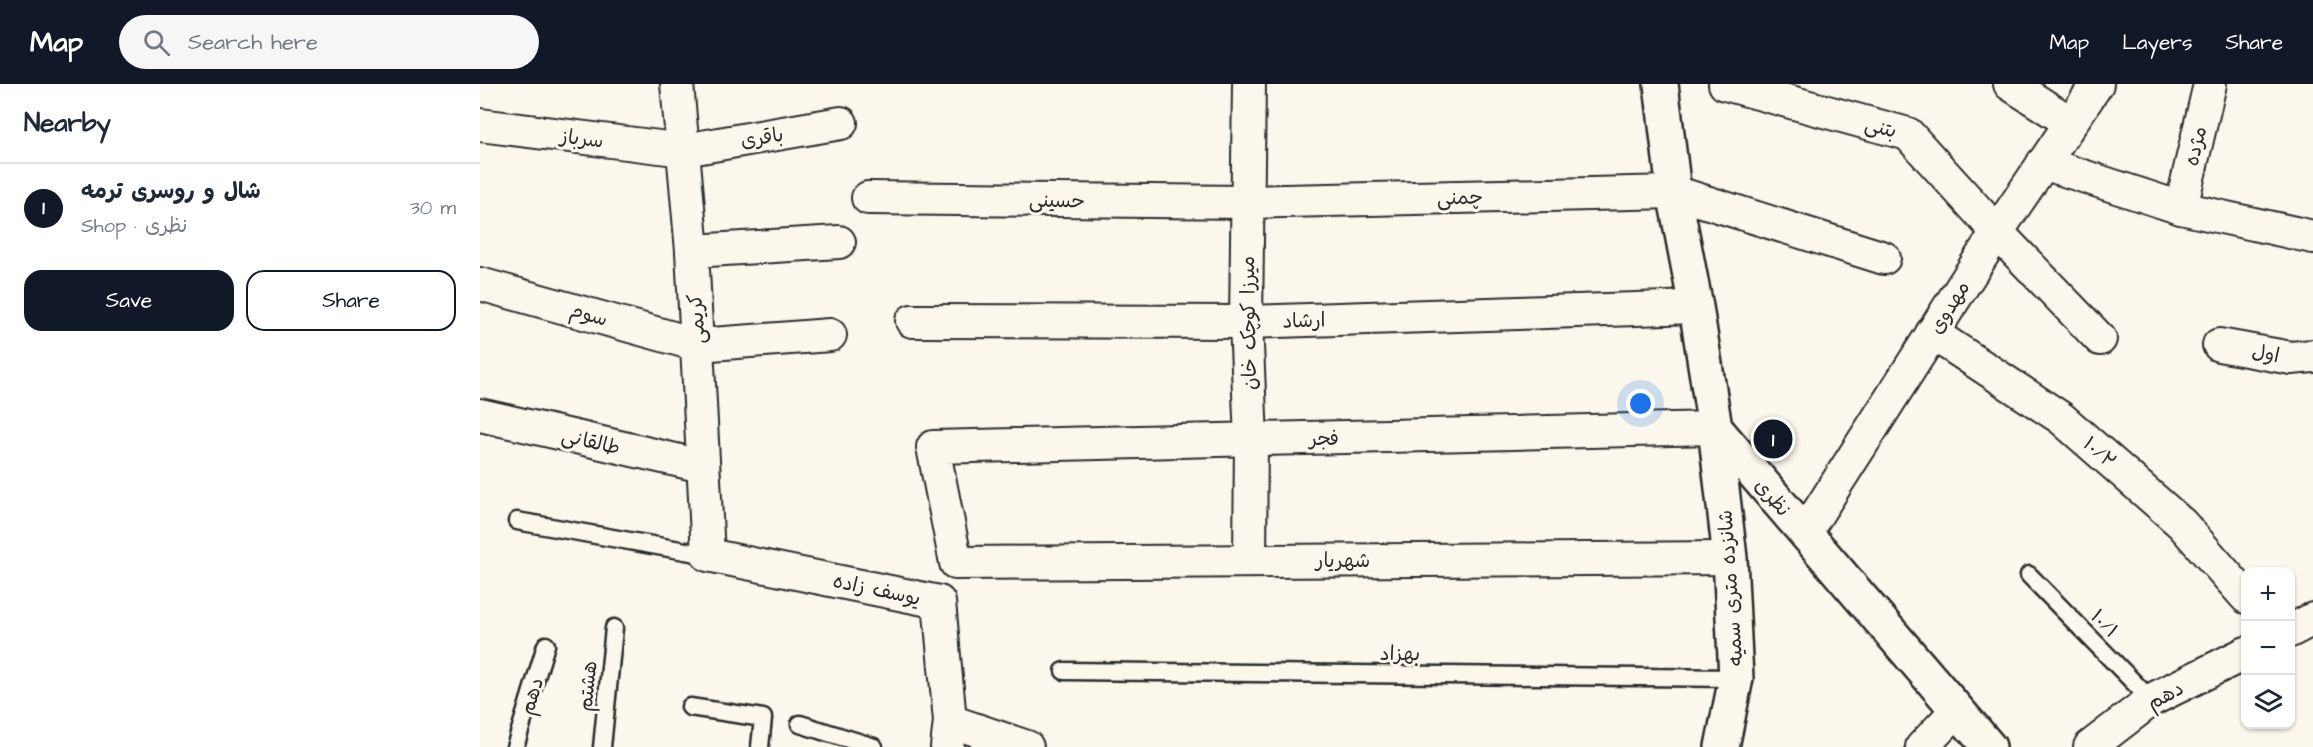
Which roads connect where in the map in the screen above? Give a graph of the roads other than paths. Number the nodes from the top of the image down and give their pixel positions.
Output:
1 (677, 84) edge
2 (1249, 84) edge
3 (1661, 84) edge
4 (1725, 84) edge
5 (2010, 84) edge
6 (2097, 84) edge
7 (2210, 84) edge
8 (841, 123) dead end
9 (2071, 123) junction
10 (480, 125) edge
11 (684, 150) junction
12 (2043, 163) junction
13 (1674, 192) junction
14 (868, 198) dead end
15 (1246, 201) junction
16 (2181, 208) junction
17 (1997, 232) junction
18 (2313, 237) edge
19 (839, 242) dead end
20 (692, 251) junction
21 (1884, 258) dead end
22 (480, 284) edge
23 (1696, 307) junction
24 (912, 321) dead end
25 (1246, 322) junction
26 (1932, 333) junction
27 (831, 335) dead end
28 (2100, 339) dead end
29 (698, 345) junction
30 (2219, 345) dead end
31 (2313, 356) edge
32 (480, 415) edge
33 (1715, 428) junction
34 (1251, 440) junction
35 (702, 466) junction
36 (517, 521) dead end
37 (1805, 533) junction
38 (708, 555) junction
39 (1730, 558) junction
40 (1250, 561) junction
41 (956, 563) joint
42 (2029, 575) dead end
43 (2241, 591) edge
44 (2313, 618) edge
45 (614, 628) dead end
46 (2295, 628) edge
47 (546, 645) dead end
48 (2241, 655) edge
49 (1064, 671) dead end
50 (1736, 678) junction
51 (2151, 700) junction
52 (690, 707) dead end
53 (1958, 710) junction
54 (800, 724) dead end
55 (948, 734) edge
56 (515, 747) edge
57 (602, 747) edge
58 (760, 747) edge
59 (874, 747) edge
60 (1028, 747) edge
61 (1722, 747) edge
62 (1922, 747) edge
63 (1989, 747) edge
64 (2091, 747) edge

1 - 11 street, کریمی
2 - 15 street, میرزا کوچک خان
3 - 13 street
4 - 17 street, بتنی
5 - 9 street
6 - 9 street, مهدوی
7 - 16 street, مژده
8 - 11 street, باقری
9 - 12 street, مهدوی
10 - 11 street, سرباز
11 - 20 street, کریمی
12 - 16 street
12 - 17 street, مهدوی
13 - 15 street, چمنی
13 - 21 street, چمنی
13 - 23 street
14 - 15 street, حسینی
15 - 25 street, میرزا کوچک خان
16 - 18 street
17 - 26 street, مهدوی
17 - 28 street, بتنی
19 - 20 street
20 - 29 street, کریمی
22 - 29 street, سوم
23 - 25 street, ارشاد
23 - 33 street
24 - 25 street, ارشاد
25 - 34 street, میرزا کوچک خان
26 - 37 street, مهدوی
26 - 43 street, ۱۰/۲
27 - 29 street, سوم
29 - 35 street, کریمی
30 - 31 street, اول
32 - 35 street, طالقانی
33 - 34 street, فجر
33 - 37 street, نظری
33 - 39 street, شانزده متری سمیه
34 - 40 street, میرزا کوچک خان
34 - 41 street, فجر
35 - 38 street, کریمی
36 - 38 lane
37 - 53 street, نظری
38 - 55 street, یوسف زاده
39 - 40 street, شهریار
39 - 50 street, شانزده متری سمیه
40 - 41 street, شهریار
42 - 51 lane, ۱۰/۱
44 - 46 street
45 - 57 lane, هشتم
47 - 56 lane, دهم
48 - 51 street, دهم
49 - 50 lane, بهزاد
50 - 61 street, شانزده متری سمیه
51 - 64 street, دهم
52 - 58 lane
53 - 62 street
53 - 63 street, نظری
54 - 59 lane
55 - 60 street

